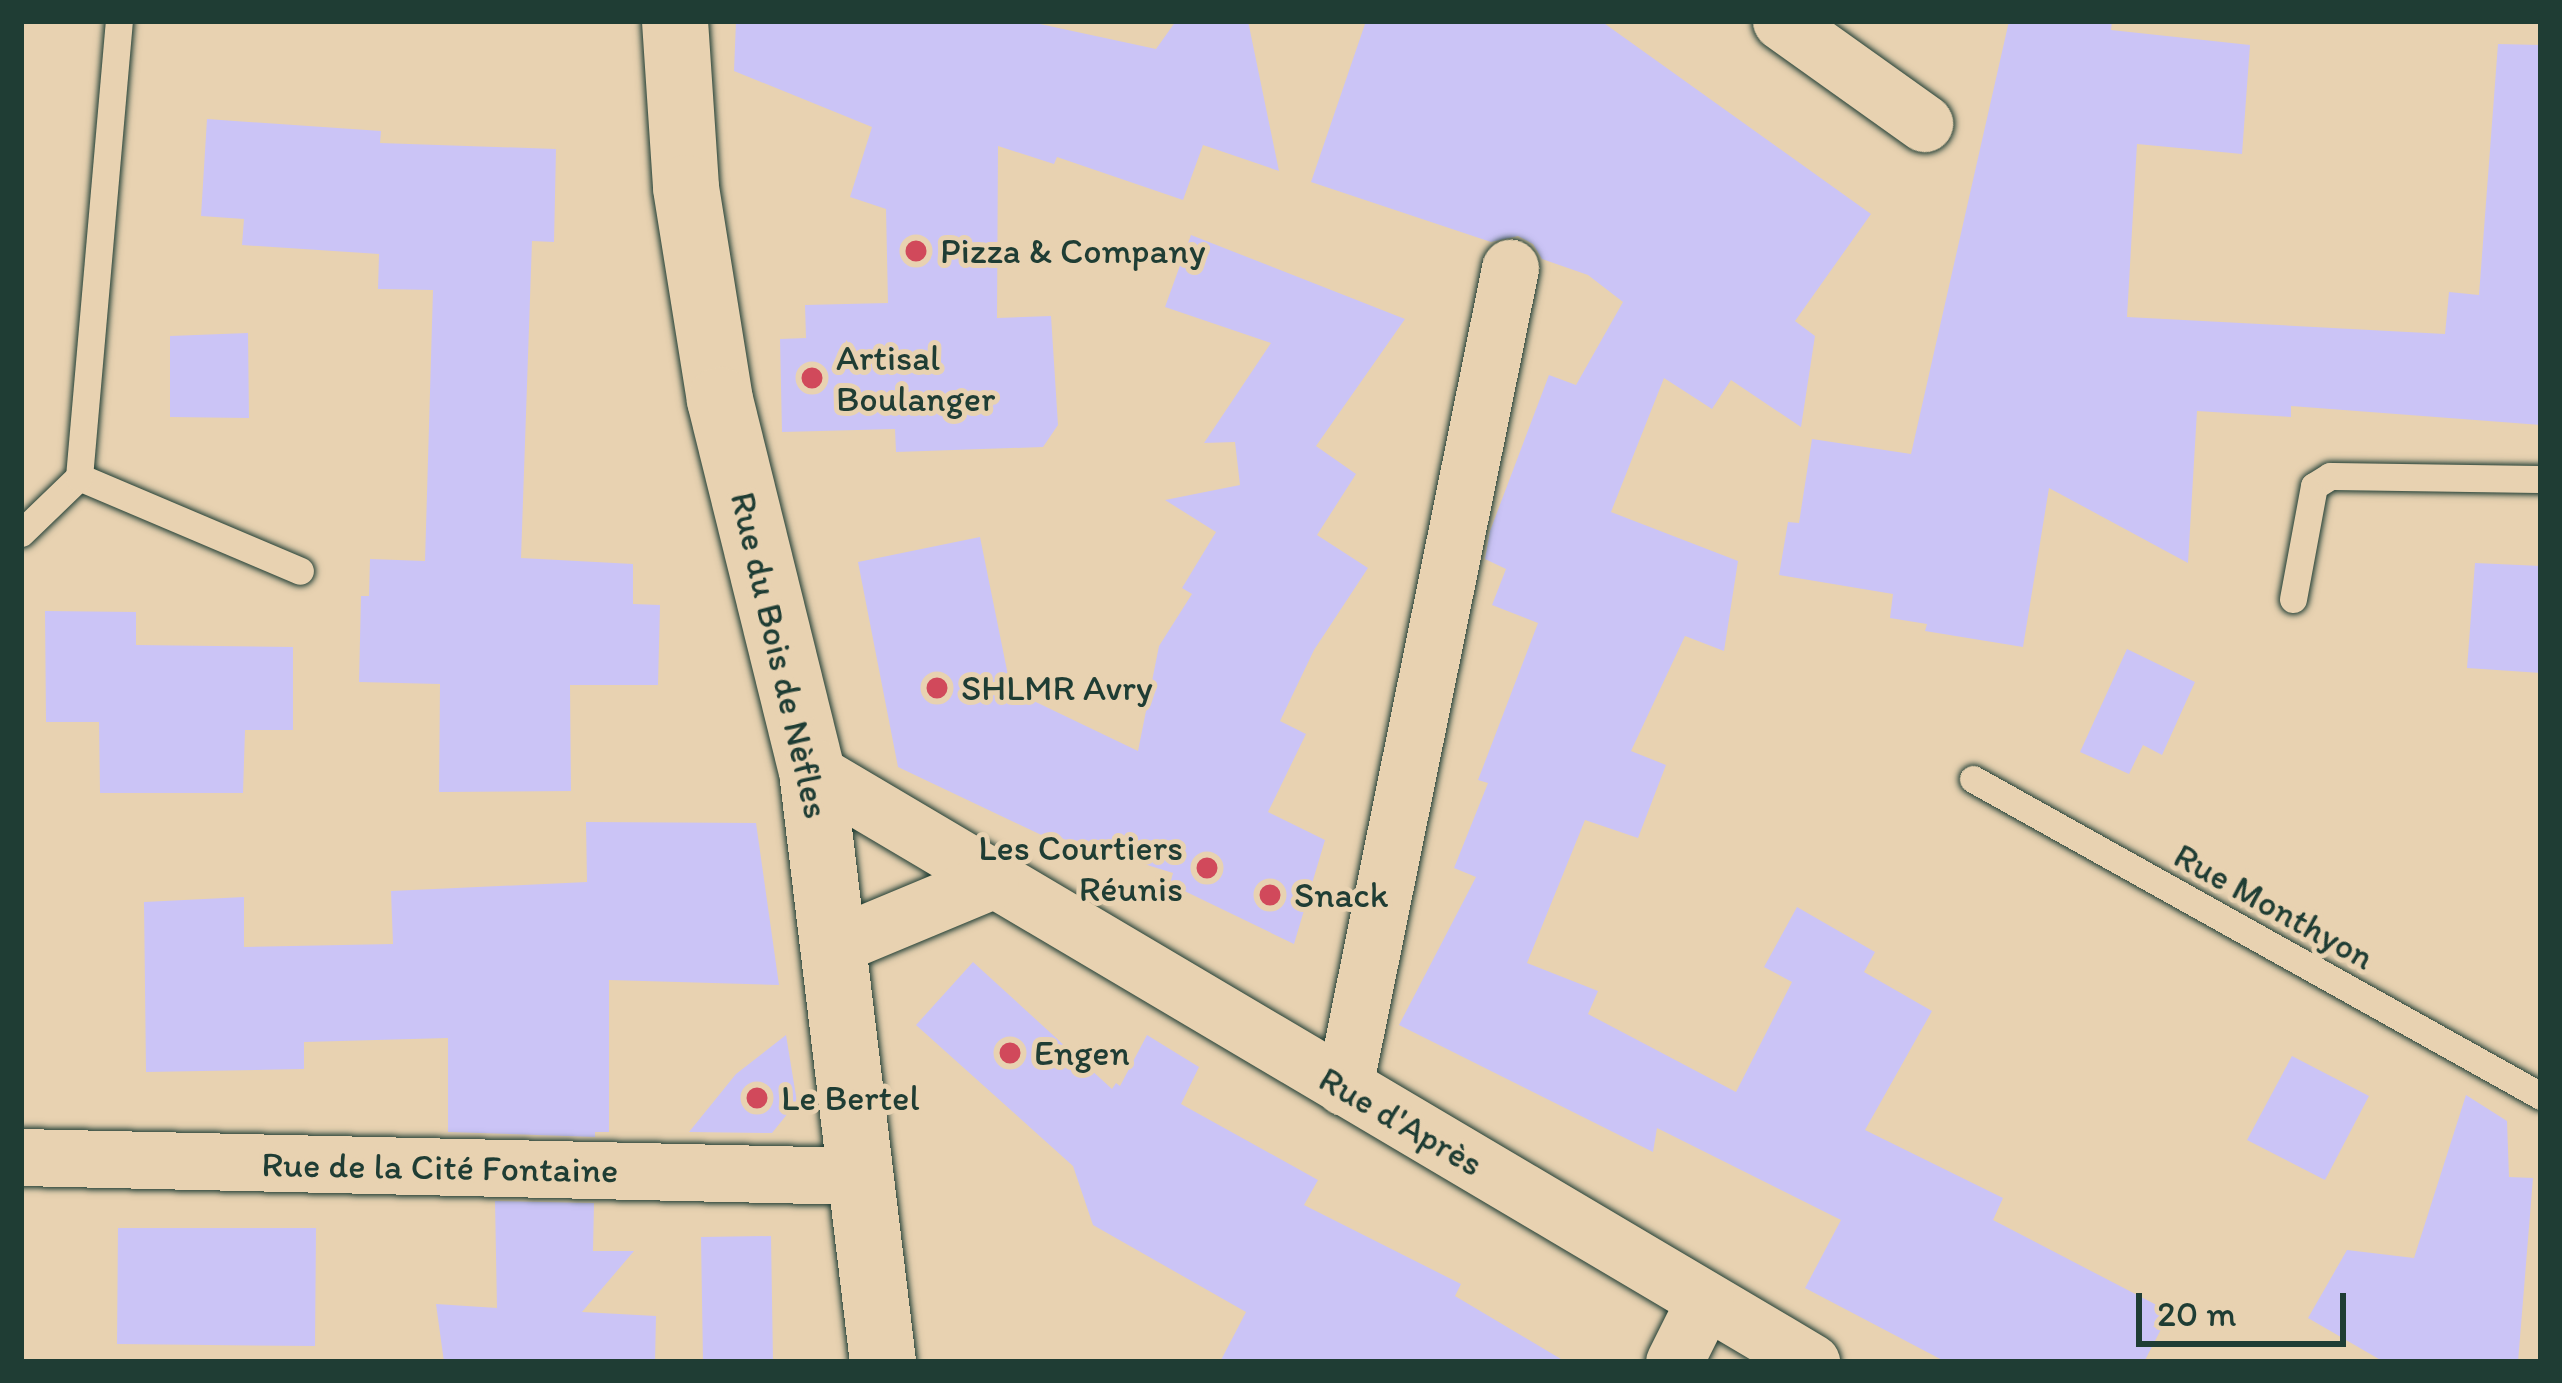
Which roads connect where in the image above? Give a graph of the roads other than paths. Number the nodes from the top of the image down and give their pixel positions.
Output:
1 (118, 21) edge
2 (1781, 21) edge
3 (661, 22) edge
4 (1924, 123) dead end
5 (1510, 268) dead end
6 (79, 477) junction
7 (2541, 478) edge
8 (21, 533) edge
9 (300, 571) dead end
10 (2293, 599) dead end
11 (812, 771) junction
12 (1972, 779) dead end
13 (990, 880) junction
14 (834, 946) junction
15 (1344, 1088) junction
16 (2541, 1096) edge
17 (21, 1157) edge
18 (859, 1176) junction
19 (1706, 1300) junction
20 (884, 1362) edge
21 (1674, 1362) edge
22 (1811, 1362) edge

1 - 6 lane
2 - 4 street
3 - 11 street, Rue du Bois de Nèfles
5 - 15 street
6 - 8 lane
6 - 9 lane
7 - 10 lane
11 - 13 street, Rue d'Après
11 - 14 street, Rue du Bois de Nèfles
12 - 16 lane, Rue Monthyon
13 - 14 street
13 - 15 street, Rue d'Après
14 - 18 street, Rue du Bois de Nèfles
15 - 19 street, Rue d'Après
17 - 18 street, Rue de la Cité Fontaine
18 - 20 street, Rue du Bois de Nèfles
19 - 21 street
19 - 22 street, Rue d'Après

